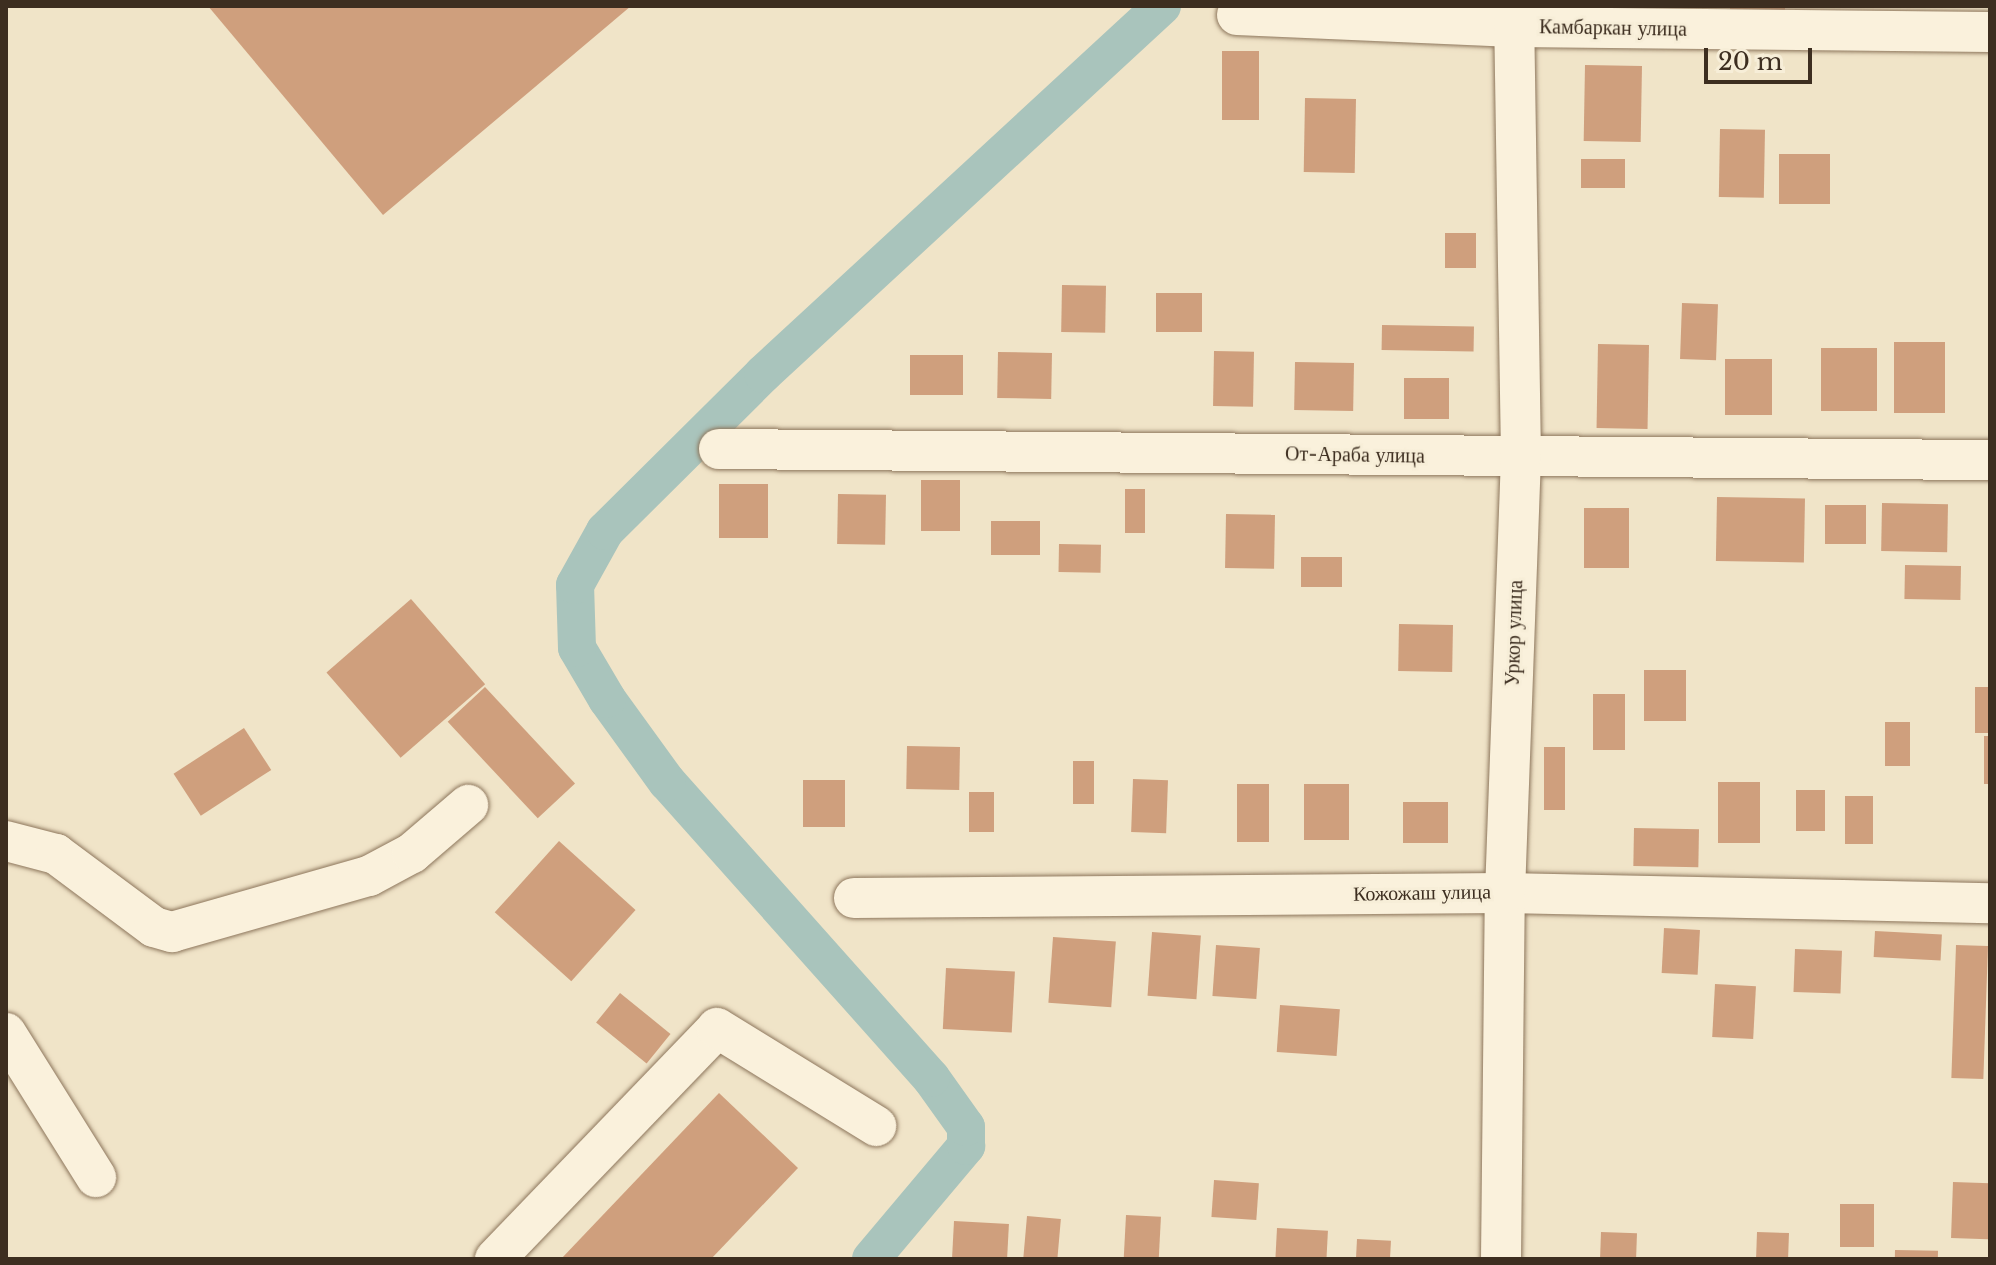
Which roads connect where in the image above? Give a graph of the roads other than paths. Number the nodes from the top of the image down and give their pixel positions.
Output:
1 (1237, 15) dead end
2 (1514, 17) edge
3 (1990, 32) edge
4 (719, 449) dead end
5 (1521, 457) junction
6 (1990, 460) edge
7 (468, 805) dead end
8 (6, 841) edge
9 (1505, 893) junction
10 (854, 898) dead end
11 (1990, 903) edge
12 (6, 1033) edge
13 (876, 1126) dead end
14 (96, 1177) dead end
15 (495, 1259) edge
16 (1501, 1259) edge

1 - 2 street, Камбаркан улица
2 - 3 street, Камбаркан улица
2 - 5 street, Уркор улица
4 - 5 street, От-Араба улица
5 - 6 street, От-Араба улица
5 - 9 street, Уркор улица
7 - 8 street
9 - 10 street, Кожожаш улица
9 - 11 street, Кожожаш улица
9 - 16 street, Уркор улица
12 - 14 street
13 - 15 street

